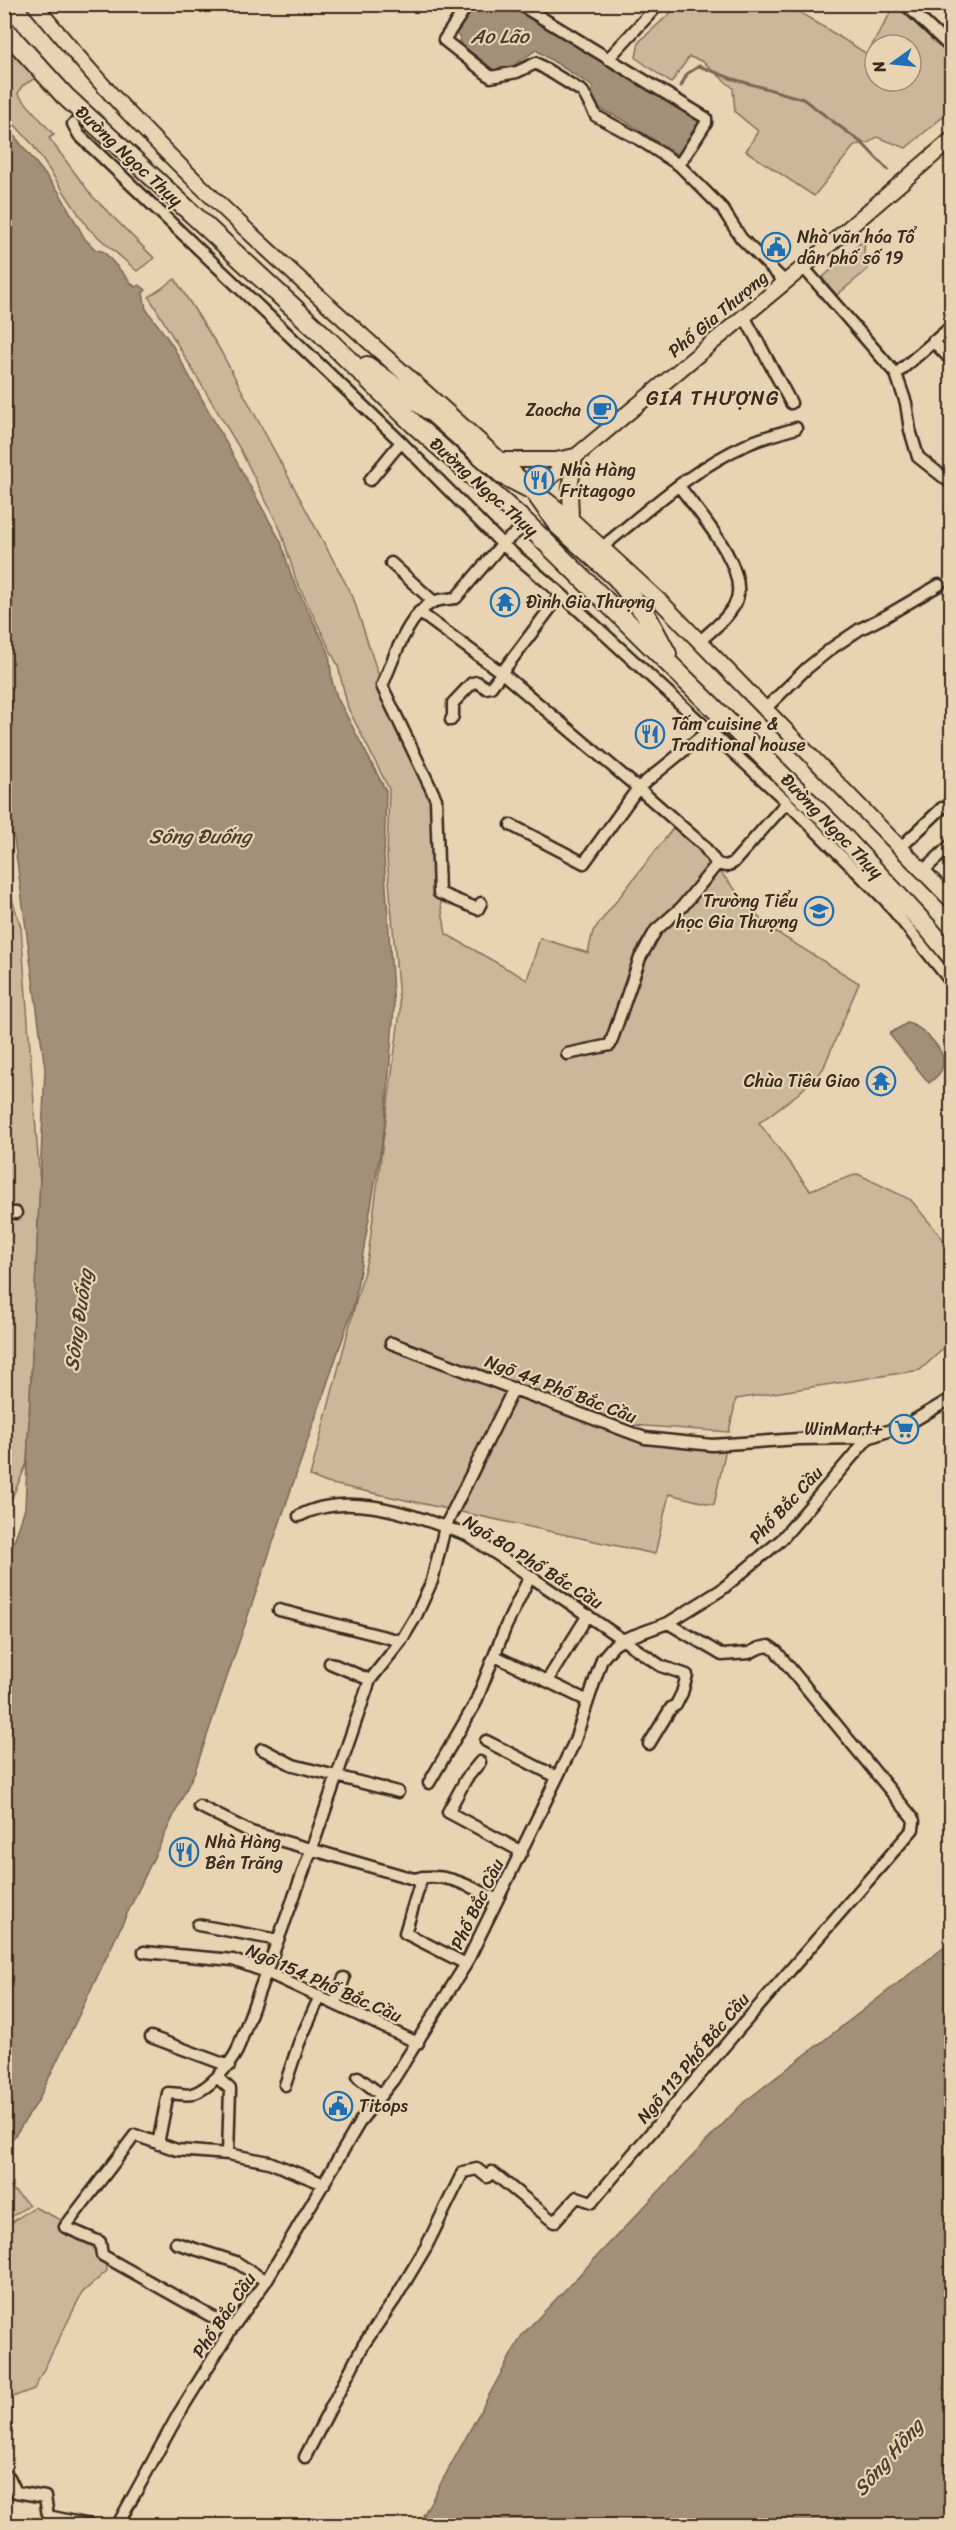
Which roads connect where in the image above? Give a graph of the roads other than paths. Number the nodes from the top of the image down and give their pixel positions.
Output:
1 (34, 4) edge
2 (468, 4) edge
3 (519, 4) edge
4 (659, 4) edge
5 (905, 4) edge
6 (4, 29) edge
7 (951, 49) edge
8 (608, 59) junction
9 (73, 124) dead end
10 (951, 139) edge
11 (679, 165) junction
12 (803, 267) junction
13 (784, 282) junction
14 (744, 315) junction
15 (951, 326) edge
16 (322, 334) junction
17 (933, 341) junction
18 (951, 361) edge
19 (896, 374) junction
20 (791, 403) dead end
21 (796, 428) dead end
22 (401, 442) junction
23 (575, 456) junction
24 (501, 460) junction
25 (370, 480) dead end
26 (951, 484) edge
27 (679, 486) junction
28 (534, 491) junction
29 (571, 519) junction
30 (527, 524) junction
31 (502, 544) junction
32 (601, 548) junction
33 (391, 563) dead end
34 (939, 585) dead end
35 (561, 594) junction
36 (434, 602) junction
37 (419, 612) junction
38 (700, 641) junction
39 (673, 667) junction
40 (502, 673) junction
41 (765, 709) junction
42 (451, 720) dead end
43 (708, 731) junction
44 (638, 788) junction
45 (787, 802) junction
46 (942, 808) dead end
47 (511, 825) dead end
48 (951, 844) edge
49 (900, 848) junction
50 (717, 864) junction
51 (923, 871) junction
52 (951, 901) edge
53 (481, 903) dead end
54 (951, 957) edge
55 (951, 983) edge
56 (567, 1054) dead end
57 (391, 1343) dead end
58 (514, 1388) junction
59 (951, 1398) edge
60 (868, 1438) junction
61 (299, 1516) dead end
62 (445, 1527) junction
63 (530, 1576) junction
64 (279, 1610) dead end
65 (588, 1615) junction
66 (668, 1623) junction
67 (624, 1639) junction
68 (401, 1641) junction
69 (495, 1656) junction
70 (330, 1663) dead end
71 (370, 1680) junction
72 (547, 1681) junction
73 (588, 1701) junction
74 (486, 1741) dead end
75 (649, 1744) dead end
76 (262, 1749) dead end
77 (480, 1762) dead end
78 (336, 1776) junction
79 (557, 1777) junction
80 (429, 1783) dead end
81 (398, 1792) dead end
82 (200, 1806) dead end
83 (312, 1848) junction
84 (522, 1852) junction
85 (423, 1877) junction
86 (496, 1899) junction
87 (198, 1925) dead end
88 (278, 1940) junction
89 (144, 1952) dead end
90 (466, 1964) junction
91 (266, 1972) junction
92 (344, 1978) dead end
93 (320, 1996) junction
94 (335, 2003) junction
95 (151, 2037) dead end
96 (418, 2043) junction
97 (229, 2066) junction
98 (358, 2077) dead end
99 (217, 2078) junction
100 (285, 2085) dead end
101 (380, 2094) junction
102 (158, 2144) junction
103 (228, 2154) junction
104 (324, 2184) junction
105 (176, 2243) dead end
106 (266, 2281) junction
107 (232, 2328) junction
108 (305, 2457) dead end
109 (4, 2476) edge
110 (94, 2526) edge
111 (117, 2526) edge

1 - 24 street, Đường Ngọc Thụy
2 - 11 street
3 - 8 street
4 - 8 street
5 - 7 street
6 - 16 main road, Đường Ngọc Thụy
8 - 11 street
9 - 22 street, Đường Ngọc Thụy
10 - 12 street, Phố Gia Thượng
11 - 13 street
12 - 13 street, Phố Gia Thượng
12 - 19 street
13 - 14 street, Phố Gia Thượng
14 - 20 street
14 - 23 street, Phố Gia Thượng
15 - 17 street
16 - 28 main road
16 - 30 main road, Đường Ngọc Thụy
17 - 18 street
17 - 19 street
19 - 26 street
21 - 27 street
22 - 25 street
22 - 31 street, Đường Ngọc Thụy
23 - 24 street
23 - 28 street, Phố Gia Thượng
23 - 29 street
24 - 28 street, Đường Ngọc Thụy
27 - 32 street
27 - 38 street
28 - 29 street, Đường Ngọc Thụy
28 - 39 main road
29 - 32 street, Đường Ngọc Thụy
30 - 31 street
30 - 39 main road, Đường Ngọc Thụy
31 - 35 street, Đường Ngọc Thụy
31 - 36 street
32 - 38 street, Đường Ngọc Thụy
33 - 36 street
34 - 41 street
35 - 40 street
35 - 43 street, Đường Ngọc Thụy
36 - 37 street
37 - 40 street
37 - 53 street
38 - 41 street, Đường Ngọc Thụy
39 - 54 main road, Đường Ngọc Thụy
40 - 42 street
40 - 44 street
41 - 49 street, Đường Ngọc Thụy
43 - 44 street
43 - 45 street, Đường Ngọc Thụy
44 - 47 street
44 - 50 street
45 - 50 street
45 - 55 street, Đường Ngọc Thụy
46 - 49 street
48 - 51 street
49 - 51 street, Đường Ngọc Thụy
50 - 56 street
51 - 52 street, Đường Ngọc Thụy
57 - 58 street, Ngõ 44 Phố Bắc Cầu
58 - 60 street, Ngõ 44 Phố Bắc Cầu
58 - 62 street
59 - 60 street
60 - 66 street, Phố Bắc Cầu
61 - 62 street
62 - 63 street, Ngõ 80 Phố Bắc Cầu
62 - 68 street, Ngõ 80 Phố Bắc Cầu
63 - 65 street, Ngõ 80 Phố Bắc Cầu
63 - 69 street
64 - 68 street
65 - 67 street, Ngõ 80 Phố Bắc Cầu
65 - 72 street
66 - 67 street, Phố Bắc Cầu
66 - 108 street, Ngõ 113 Phố Bắc Cầu
67 - 73 street, Phố Bắc Cầu
67 - 75 street, Ngõ 80 Phố Bắc Cầu
68 - 71 street, Ngõ 80 Phố Bắc Cầu
69 - 72 street
69 - 80 street
70 - 71 street
71 - 78 street, Ngõ 80 Phố Bắc Cầu
72 - 73 street
73 - 79 street, Phố Bắc Cầu
74 - 79 street
76 - 78 street
77 - 84 street
78 - 81 street
78 - 83 street, Ngõ 80 Phố Bắc Cầu
79 - 84 street, Phố Bắc Cầu
82 - 83 street
83 - 85 street
83 - 88 street, Ngõ 80 Phố Bắc Cầu
84 - 86 street, Phố Bắc Cầu
85 - 86 street
85 - 90 street
86 - 90 street, Phố Bắc Cầu
87 - 88 street
88 - 91 street, Ngõ 80 Phố Bắc Cầu
89 - 91 street, Ngõ 154 Phố Bắc Cầu
90 - 96 street, Phố Bắc Cầu
91 - 93 street, Ngõ 154 Phố Bắc Cầu
91 - 97 street, Ngõ 80 Phố Bắc Cầu
92 - 94 street
93 - 94 street, Ngõ 154 Phố Bắc Cầu
93 - 100 street
94 - 96 street, Ngõ 154 Phố Bắc Cầu
95 - 97 street
96 - 101 street, Phố Bắc Cầu
97 - 99 street, Ngõ 80 Phố Bắc Cầu
98 - 101 street
99 - 102 street, Ngõ 80 Phố Bắc Cầu
99 - 103 street
101 - 104 street, Phố Bắc Cầu
102 - 103 street
102 - 107 street
103 - 104 street
104 - 106 street, Phố Bắc Cầu
105 - 106 street
106 - 107 street, Phố Bắc Cầu
107 - 111 street, Phố Bắc Cầu
109 - 110 street

